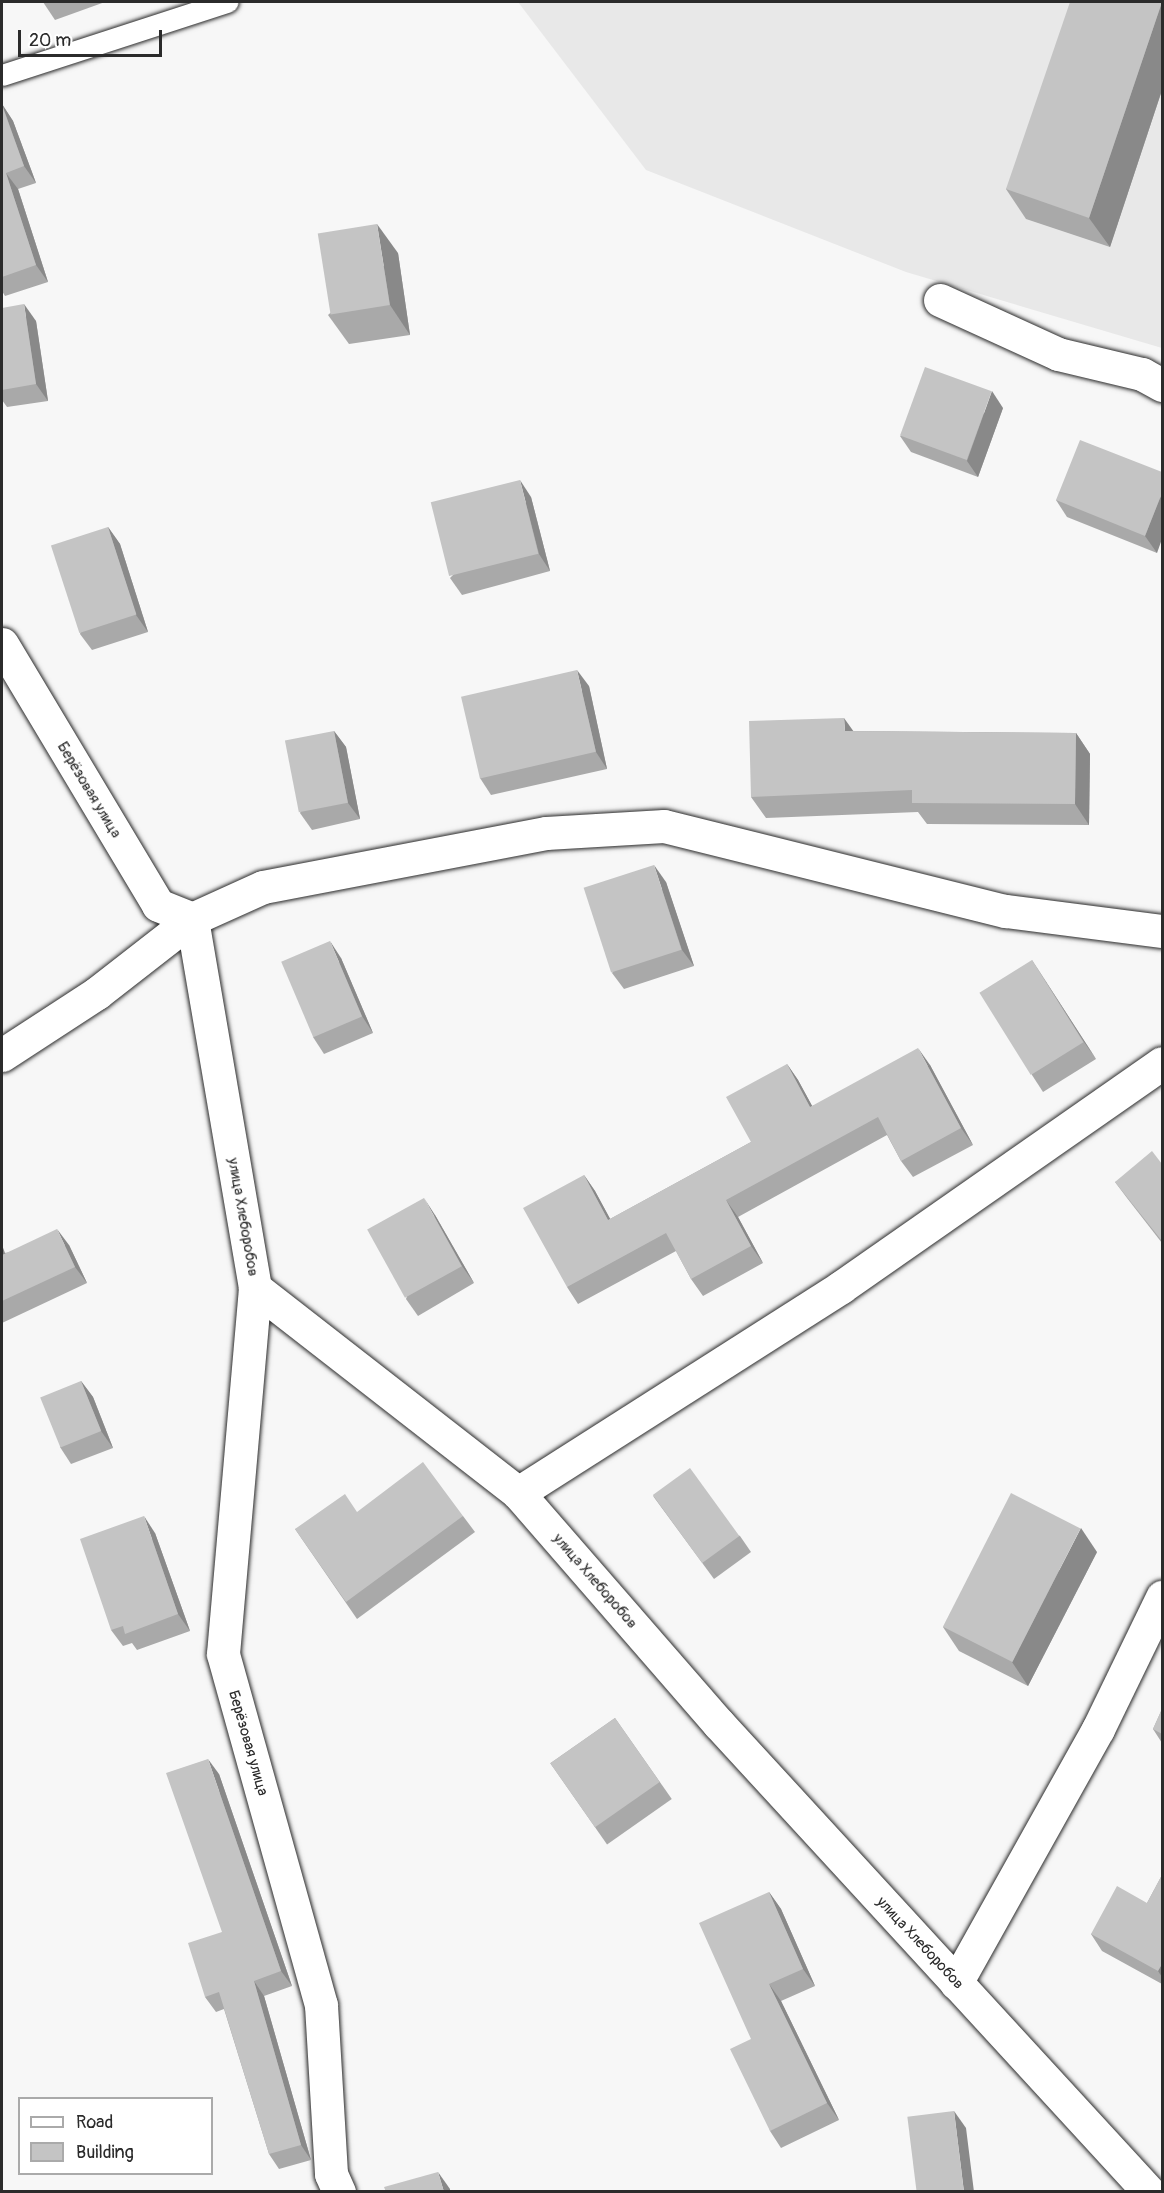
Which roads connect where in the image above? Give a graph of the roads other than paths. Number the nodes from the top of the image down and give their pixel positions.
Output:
1 (227, 2) edge
2 (2, 75) edge
3 (940, 300) dead end
4 (1162, 385) edge
5 (2, 644) edge
6 (192, 919) junction
7 (1162, 931) edge
8 (2, 1055) edge
9 (1162, 1063) edge
10 (255, 1288) junction
11 (518, 1493) junction
12 (1162, 1597) edge
13 (956, 1983) junction
14 (339, 2192) edge
15 (1149, 2192) edge

1 - 2 lane
3 - 4 street
5 - 6 street, Берёзовая улица
6 - 7 street
6 - 8 street
6 - 10 street, улица Хлеборобов
9 - 11 street
10 - 11 street, улица Хлеборобов
10 - 14 street, Берёзовая улица
11 - 13 street, улица Хлеборобов
12 - 13 street
13 - 15 street, улица Хлеборобов

